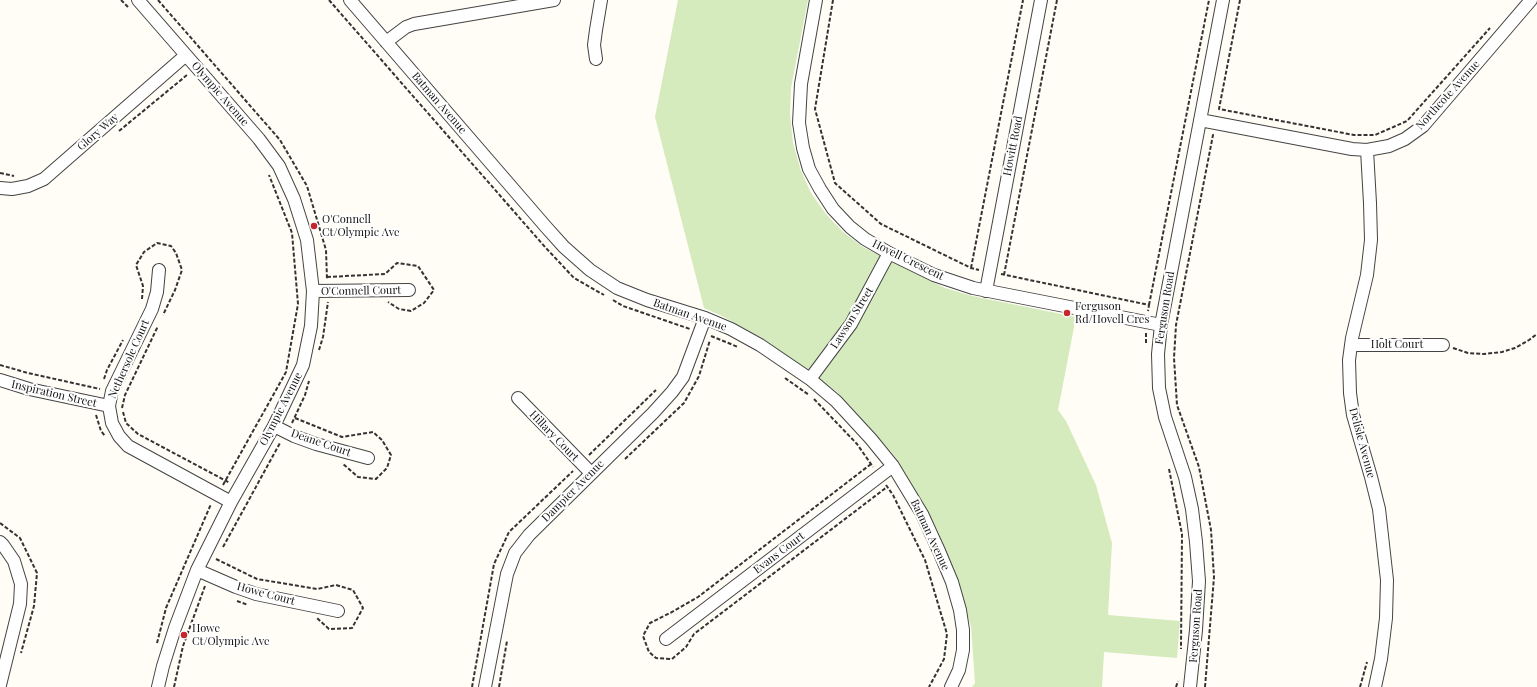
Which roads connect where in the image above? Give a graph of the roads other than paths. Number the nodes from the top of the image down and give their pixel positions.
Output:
1 (138, 0) edge
2 (350, 0) edge
3 (554, 0) edge
4 (601, 0) edge
5 (816, 0) edge
6 (1041, 0) edge
7 (1223, 0) edge
8 (1531, 0) edge
9 (386, 42) junction
10 (182, 59) junction
11 (596, 59) dead end
12 (1199, 126) junction
13 (1367, 150) junction
14 (0, 188) edge
15 (889, 253) junction
16 (159, 270) dead end
17 (408, 290) dead end
18 (313, 291) junction
19 (986, 291) junction
20 (705, 318) junction
21 (1161, 325) junction
22 (1351, 345) junction
23 (1443, 345) road end
24 (810, 379) junction
25 (0, 380) edge
26 (518, 398) dead end
27 (104, 405) junction
28 (274, 426) junction
29 (368, 458) dead end
30 (892, 466) junction
31 (591, 473) junction
32 (231, 502) junction
33 (0, 542) edge
34 (197, 570) junction
35 (338, 611) dead end
36 (666, 639) dead end
37 (0, 685) edge
38 (158, 687) edge
39 (485, 687) edge
40 (951, 687) edge
41 (1190, 687) edge
42 (1375, 687) edge

1 - 10 street, Olympic Avenue
2 - 9 street, Batman Avenue
3 - 9 street
4 - 11 street
5 - 15 street, Hovell Crescent
6 - 19 street, Howitt Road
7 - 12 street, Ferguson Road
8 - 13 street, Northcote Avenue
9 - 20 street, Batman Avenue
10 - 14 street, Glory Way
10 - 18 street, Olympic Avenue
12 - 13 street, Northcote Avenue
12 - 21 street, Ferguson Road
13 - 22 street, Delisle Avenue
15 - 19 street, Hovell Crescent
15 - 24 street, Lawson Street
16 - 27 street, Nethersole Court
17 - 18 street, O'Connell Court
18 - 28 street, Olympic Avenue
19 - 21 street, Hovell Crescent
20 - 24 street, Batman Avenue
20 - 31 street, Dampier Avenue
21 - 41 street, Ferguson Road
22 - 23 street, Holt Court
22 - 42 street, Delisle Avenue
24 - 30 street, Batman Avenue
25 - 27 street, Inspiration Street
26 - 31 street, Hillary Court
27 - 32 street, Nethersole Court
28 - 29 street, Deane Court
28 - 32 street, Olympic Avenue
30 - 36 street, Evans Court
30 - 40 street, Batman Avenue
31 - 39 street, Dampier Avenue
32 - 34 street, Olympic Avenue
33 - 37 street
34 - 35 street, Howe Court
34 - 38 street, Olympic Avenue

